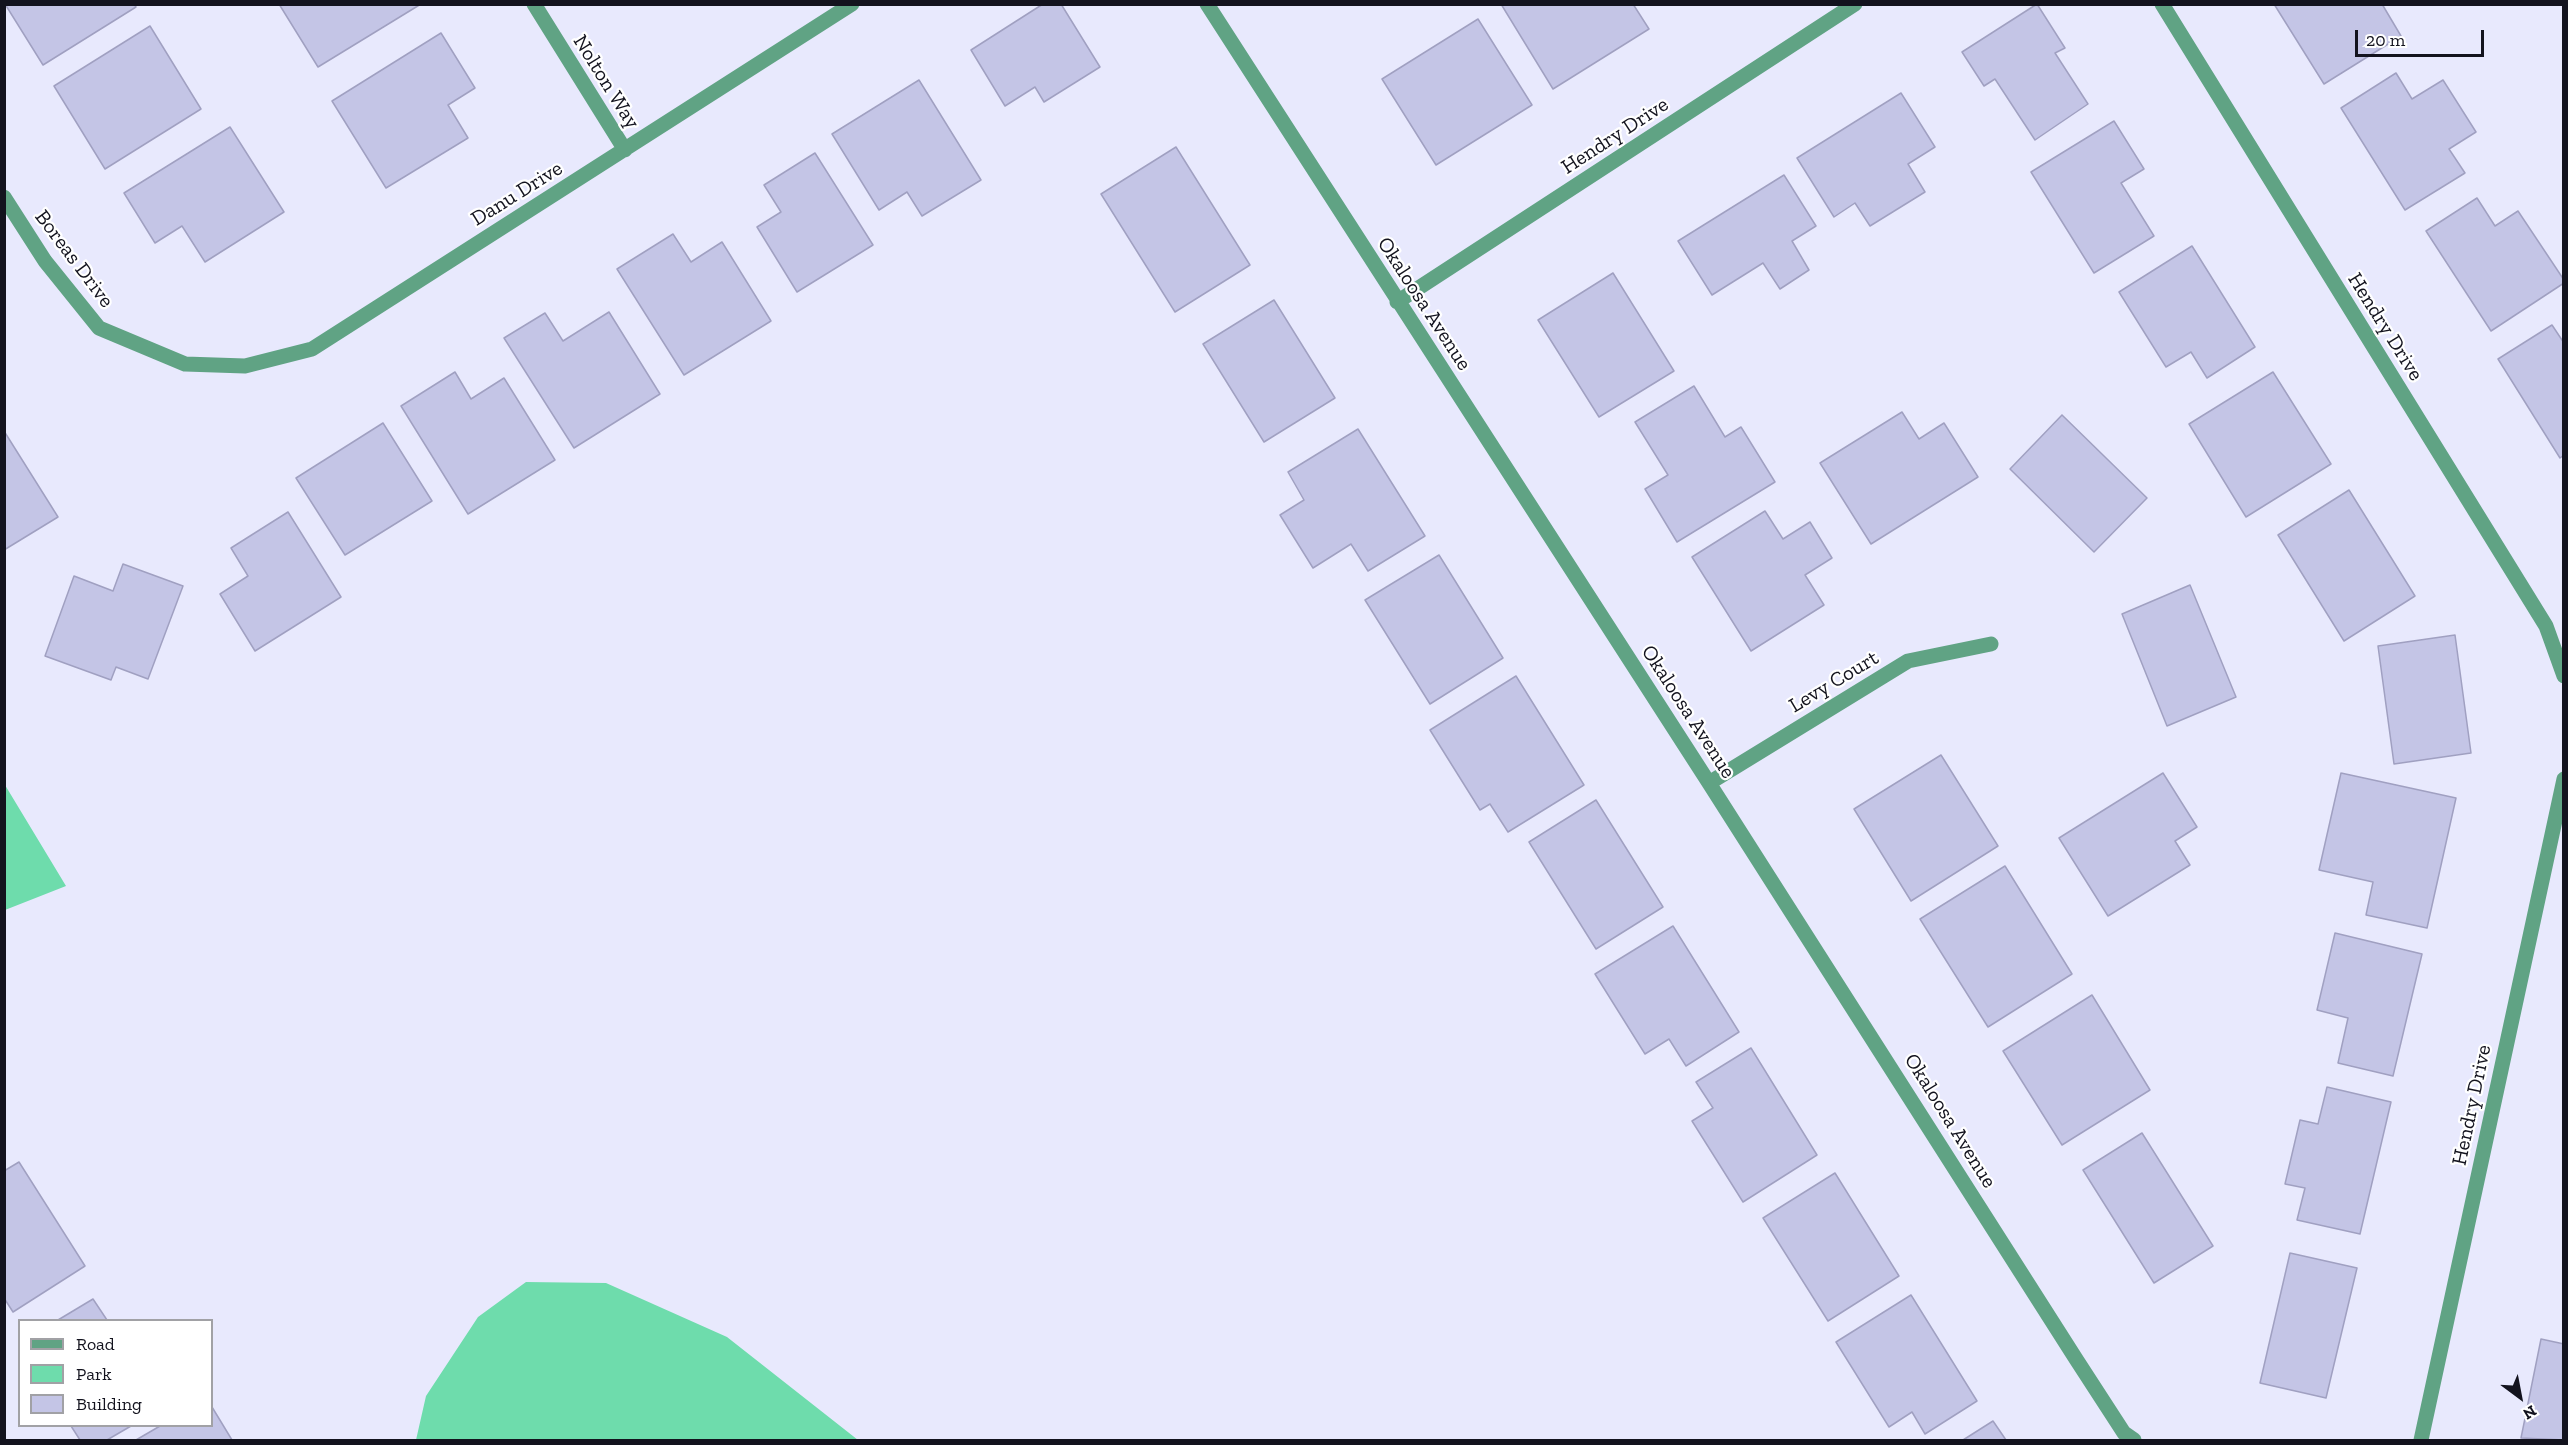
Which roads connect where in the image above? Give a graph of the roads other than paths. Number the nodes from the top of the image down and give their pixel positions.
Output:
1 (534, 4) edge
2 (852, 4) edge
3 (1207, 4) edge
4 (1855, 4) edge
5 (2162, 4) edge
6 (625, 150) junction
7 (4, 197) edge
8 (1397, 302) junction
9 (185, 364) joint
10 (1991, 644) dead end
11 (2564, 676) edge
12 (2564, 779) edge
13 (1709, 783) junction
14 (2134, 1440) edge
15 (2421, 1440) edge

1 - 6 street, Nolton Way
2 - 6 street, Danu Drive
3 - 8 street, Okaloosa Avenue
4 - 8 street, Hendry Drive
5 - 11 street, Hendry Drive
6 - 9 street, Danu Drive
7 - 9 street, Boreas Drive
8 - 13 street, Okaloosa Avenue
10 - 13 street, Levy Court
12 - 15 street, Hendry Drive
13 - 14 street, Okaloosa Avenue

